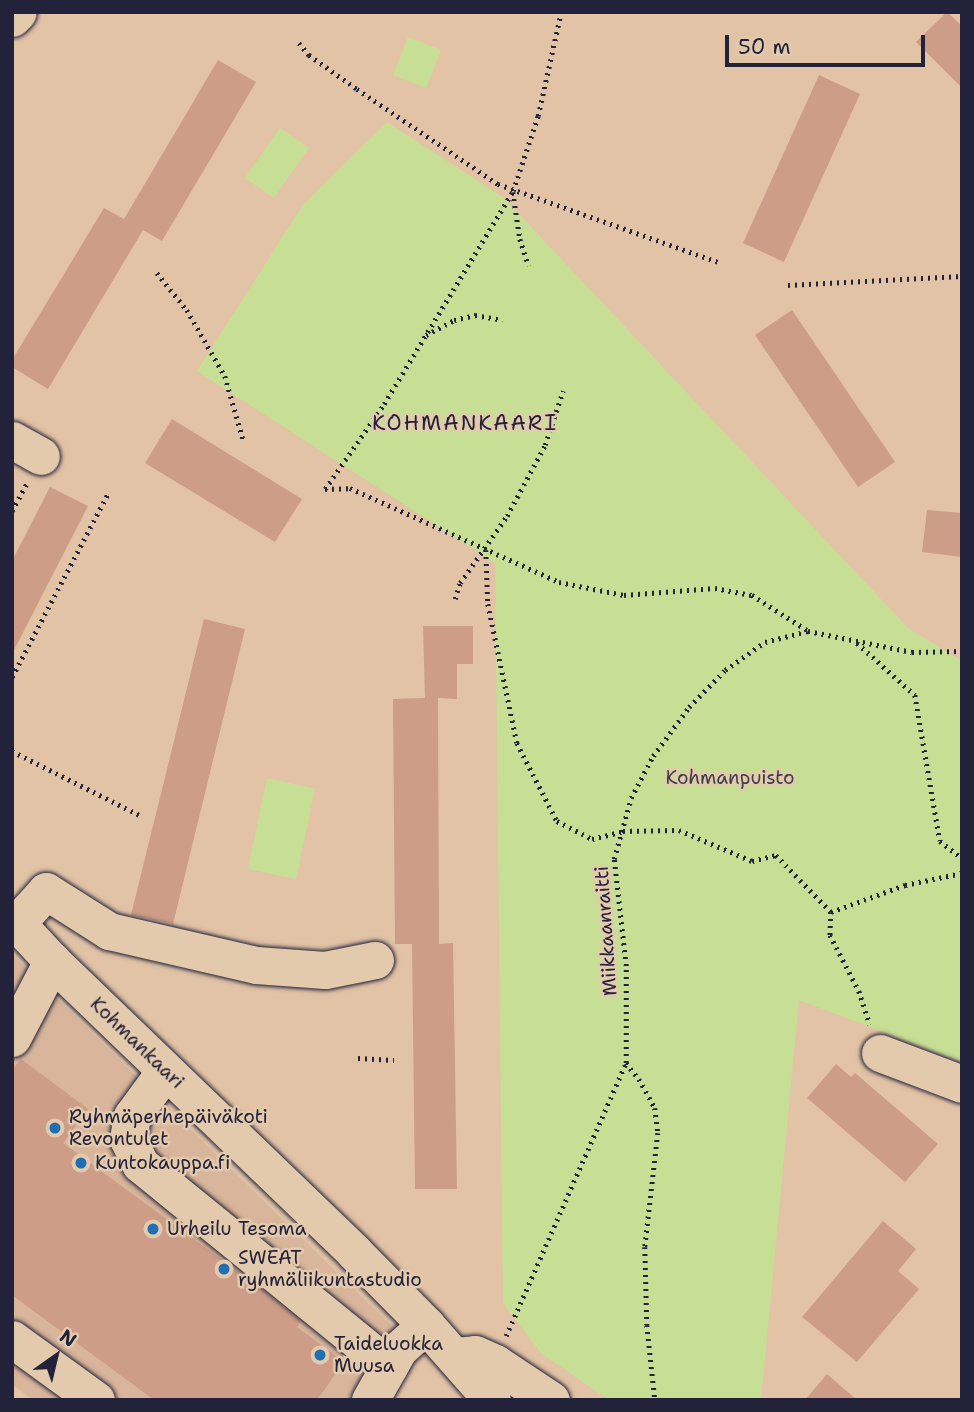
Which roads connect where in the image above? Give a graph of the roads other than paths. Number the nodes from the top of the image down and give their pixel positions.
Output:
1 (18, 12) edge
2 (12, 18) edge
3 (15, 920) edge
4 (375, 960) dead end
5 (52, 961) junction
6 (12, 1038) edge
7 (880, 1053) road end
8 (166, 1071) junction
9 (962, 1084) edge
10 (426, 1325) junction
11 (12, 1339) edge
12 (454, 1356) junction
13 (389, 1366) junction
14 (96, 1400) edge
15 (370, 1400) edge
16 (492, 1400) edge
17 (551, 1400) edge

1 - 2 street
3 - 4 street
3 - 5 street, Kohmankaari
5 - 6 street
5 - 8 street, Kohmankaari
7 - 9 street
8 - 10 street, Kohmankaari
8 - 13 street
10 - 12 street, Kohmankaari
10 - 13 street
11 - 14 street
12 - 16 street, Kohmankaari
12 - 17 street
13 - 15 street

